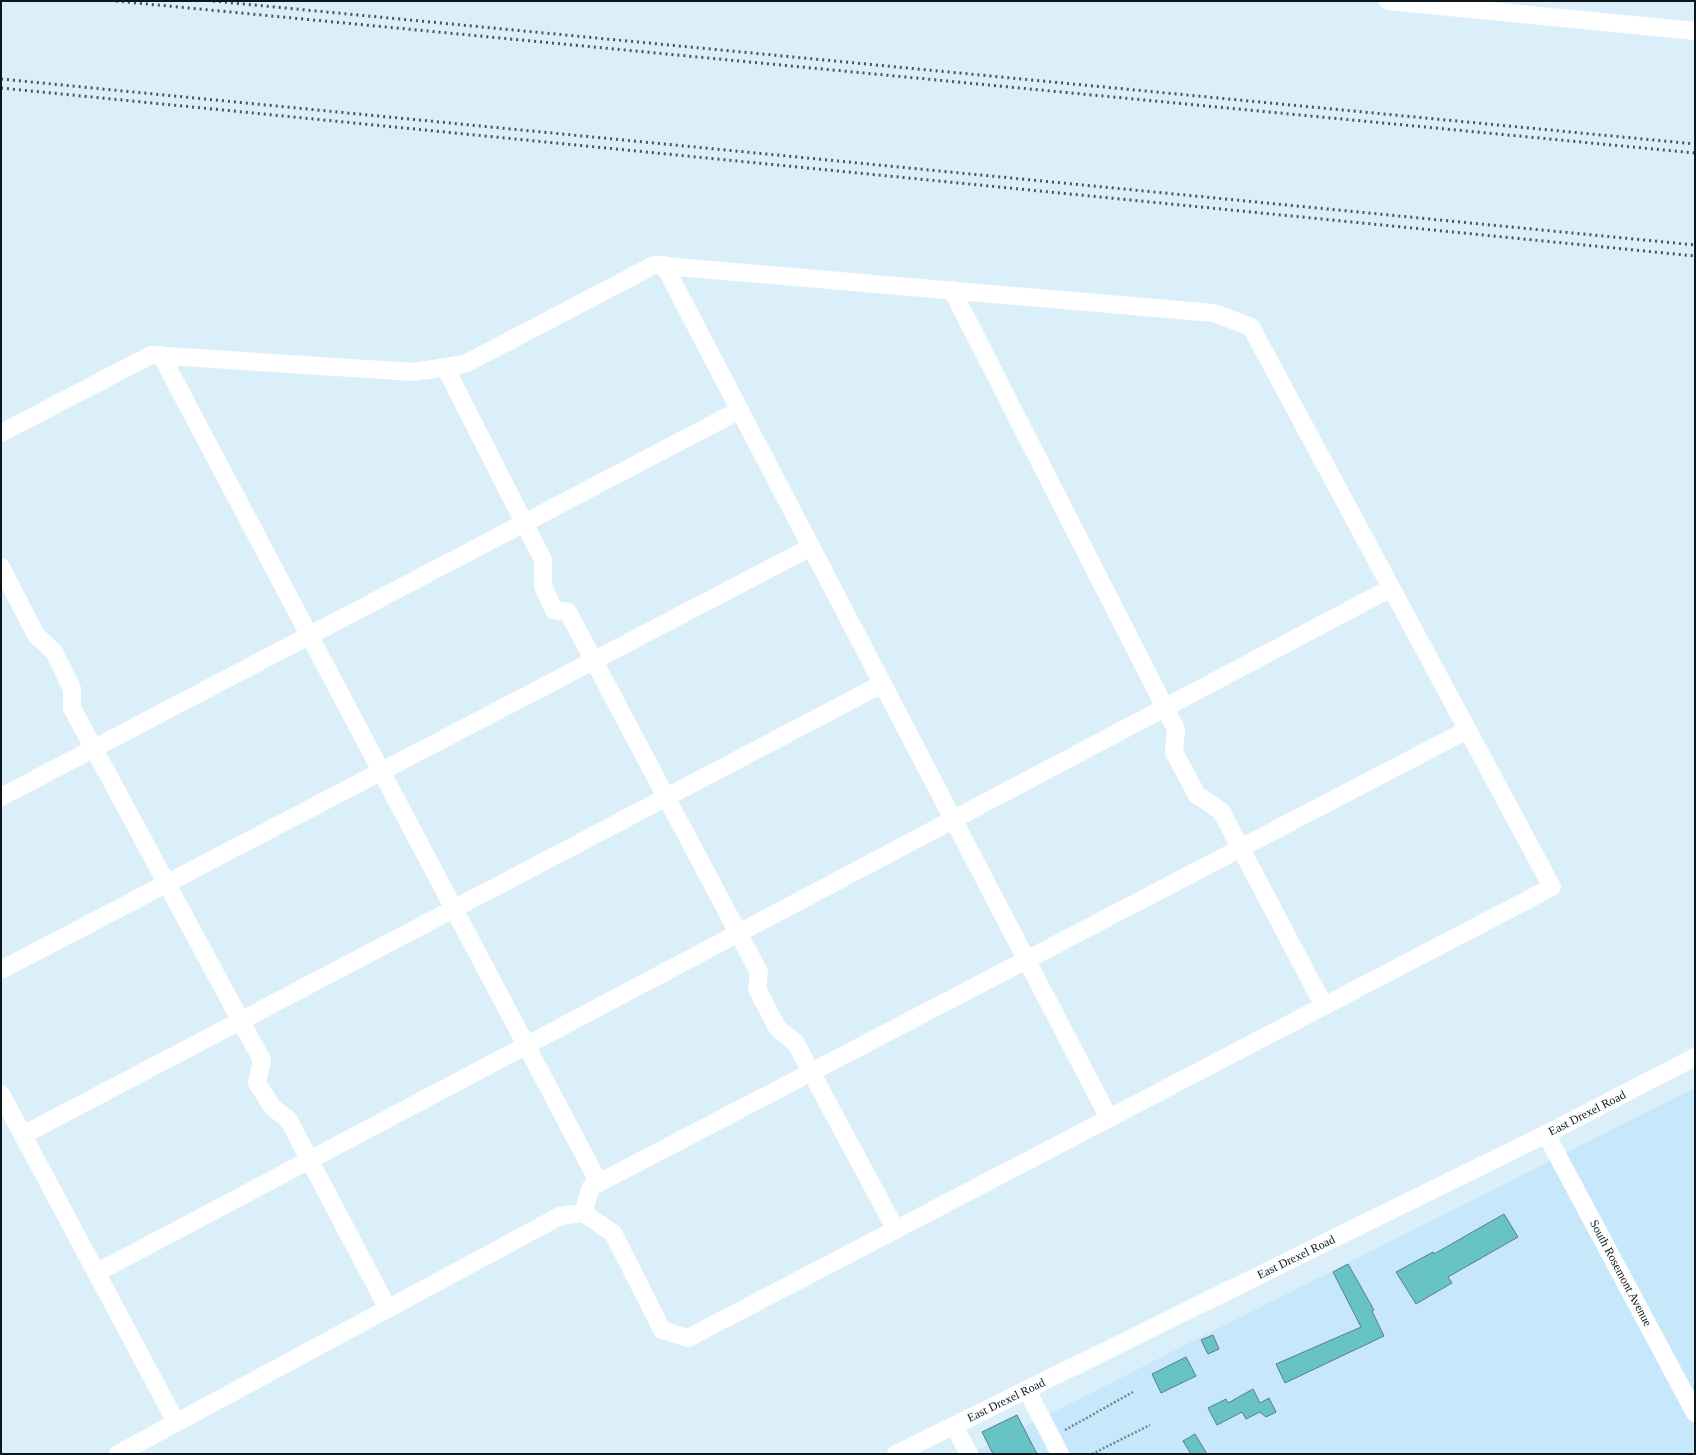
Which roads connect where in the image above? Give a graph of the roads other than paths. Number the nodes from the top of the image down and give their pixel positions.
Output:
1 (1388, 1) edge
2 (1695, 31) edge
3 (664, 266) junction
4 (952, 290) junction
5 (161, 355) junction
6 (445, 367) junction
7 (740, 410) junction
8 (1, 434) edge
9 (524, 523) junction
10 (811, 547) junction
11 (1, 567) edge
12 (1391, 588) junction
13 (309, 635) junction
14 (594, 661) junction
15 (882, 684) junction
16 (1165, 708) junction
17 (1467, 730) junction
18 (94, 748) junction
19 (382, 772) junction
20 (1, 797) edge
21 (666, 797) junction
22 (953, 820) junction
23 (1241, 848) junction
24 (167, 884) junction
25 (454, 909) junction
26 (738, 934) junction
27 (1026, 960) junction
28 (1, 970) edge
29 (1324, 1006) junction
30 (241, 1021) junction
31 (526, 1045) junction
32 (1695, 1057) edge
33 (811, 1072) junction
34 (1, 1094) edge
35 (1109, 1118) junction
36 (1546, 1134) junction
37 (23, 1135) junction
38 (309, 1160) junction
39 (599, 1183) junction
40 (583, 1213) junction
41 (896, 1230) junction
42 (96, 1273) junction
43 (388, 1308) junction
44 (1027, 1390) junction
45 (1695, 1413) edge
46 (176, 1422) junction
47 (954, 1426) junction
48 (118, 1454) edge
49 (896, 1454) edge
50 (969, 1454) edge
51 (1060, 1454) edge

1 - 2 street
3 - 4 street
3 - 6 street
3 - 7 street
4 - 12 street
4 - 16 street
5 - 6 street
5 - 8 street
5 - 13 street
6 - 9 street
7 - 9 street
7 - 10 street
9 - 13 street
9 - 14 street
10 - 14 street
10 - 15 street
11 - 18 street
12 - 16 street
12 - 17 street
13 - 18 street
13 - 19 street
14 - 19 street
14 - 21 street
15 - 21 street
15 - 22 street
16 - 22 street
16 - 23 street
17 - 23 street
17 - 29 street
18 - 20 street
18 - 24 street
19 - 24 street
19 - 25 street
21 - 25 street
21 - 26 street
22 - 26 street
22 - 27 street
23 - 27 street
23 - 29 street
24 - 28 street
24 - 30 street
25 - 30 street
25 - 31 street
26 - 31 street
26 - 33 street
27 - 33 street
27 - 35 street
29 - 35 street
30 - 37 street
30 - 38 street
31 - 38 street
31 - 39 street
32 - 36 street, East Drexel Road
33 - 39 street
33 - 41 street
34 - 37 street
35 - 41 street
36 - 44 street, East Drexel Road
36 - 45 street, South Rosemont Avenue
37 - 42 street
38 - 42 street
38 - 43 street
39 - 40 street
40 - 41 street
40 - 43 street
42 - 46 street
43 - 46 street
44 - 47 street, East Drexel Road
44 - 51 street
46 - 48 street
47 - 49 street, East Drexel Road
47 - 50 street

